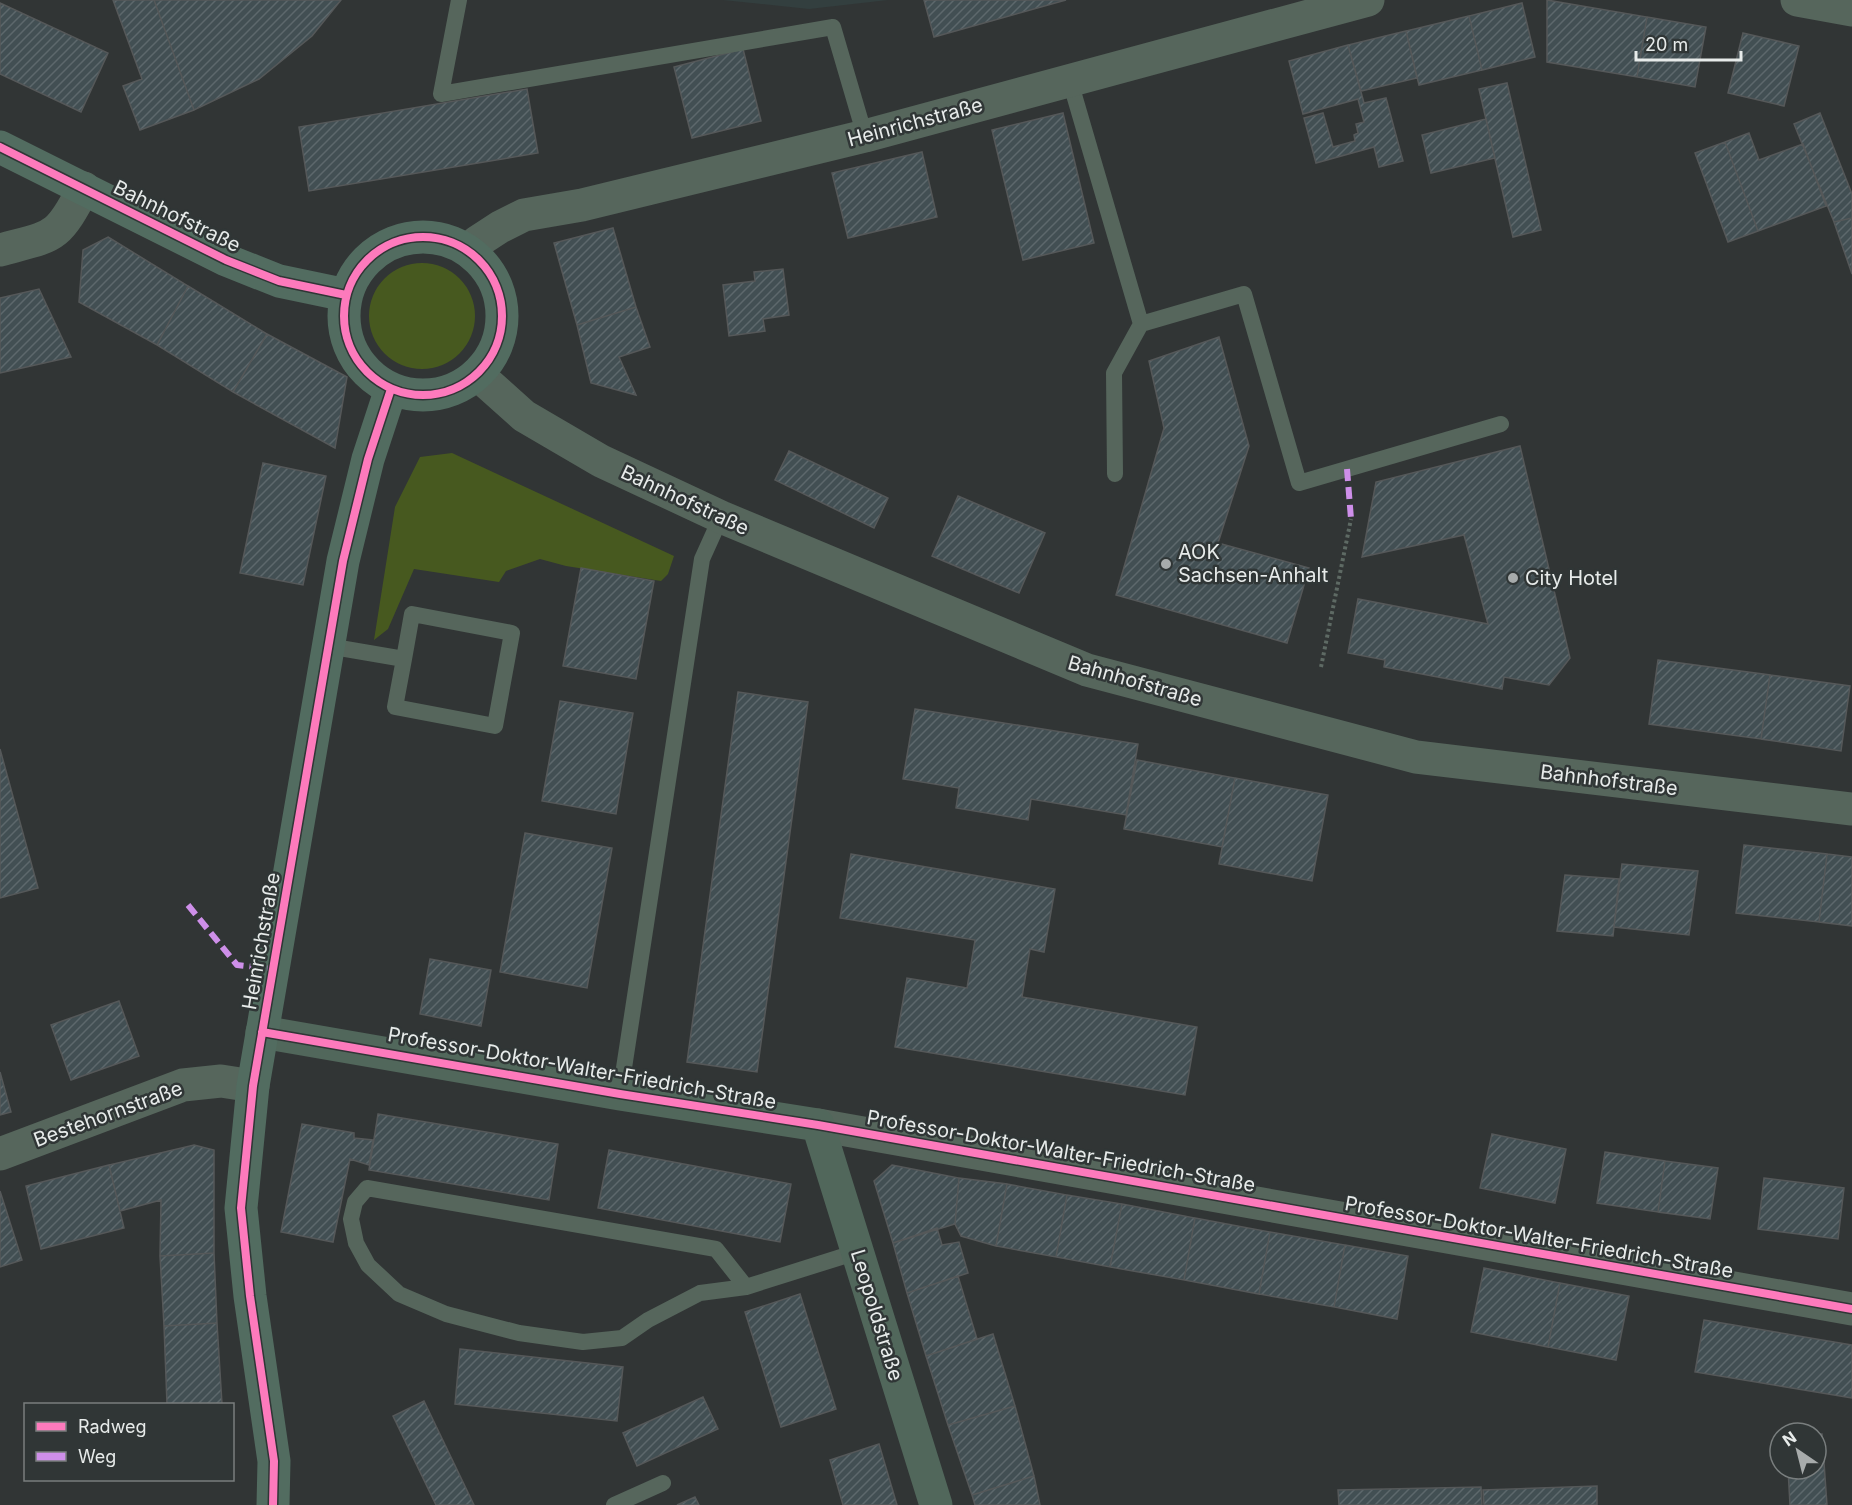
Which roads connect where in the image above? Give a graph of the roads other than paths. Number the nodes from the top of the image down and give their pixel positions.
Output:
1 (459, 0) edge
2 (1368, 0) edge
3 (1797, 0) edge
4 (1852, 10) edge
5 (1070, 81) junction
6 (865, 136) junction
7 (0, 147) edge
8 (84, 188) junction
9 (0, 250) edge
10 (470, 252) junction
11 (346, 295) junction
12 (1141, 324) junction
13 (477, 374) junction
14 (391, 389) junction
15 (1501, 424) dead end
16 (1115, 474) dead end
17 (721, 517) junction
18 (328, 646) junction
19 (404, 659) junction
20 (1852, 809) edge
21 (262, 1032) junction
22 (254, 1086) junction
23 (620, 1094) junction
24 (818, 1125) junction
25 (0, 1154) edge
26 (857, 1252) junction
27 (746, 1287) junction
28 (1852, 1309) edge
29 (663, 1483) dead end
30 (273, 1505) edge
31 (615, 1505) edge
32 (936, 1505) edge

1 - 6 lane
2 - 5 street, Heinrichstraße
3 - 4 street
5 - 6 street, Heinrichstraße
5 - 12 lane
6 - 10 street, Heinrichstraße
7 - 8 main road, Bahnhofstraße
8 - 9 street
8 - 11 main road, Bahnhofstraße
10 - 11 main road
10 - 13 main road
11 - 14 main road
12 - 15 lane
12 - 16 lane
13 - 14 main road
13 - 17 street, Bahnhofstraße
14 - 18 main road, Heinrichstraße
17 - 20 street, Bahnhofstraße
17 - 23 lane
18 - 19 lane
18 - 21 main road, Heinrichstraße
19 - 19 lane
21 - 22 main road, Heinrichstraße
21 - 23 street, Professor-Doktor-Walter-Friedrich-Straße
22 - 25 street, Bestehornstraße
22 - 30 main road, Heinrichstraße
23 - 24 street, Professor-Doktor-Walter-Friedrich-Straße
24 - 26 street, Leopoldstraße
24 - 28 street, Professor-Doktor-Walter-Friedrich-Straße
26 - 27 lane
26 - 32 street, Leopoldstraße
27 - 27 lane
29 - 31 lane

